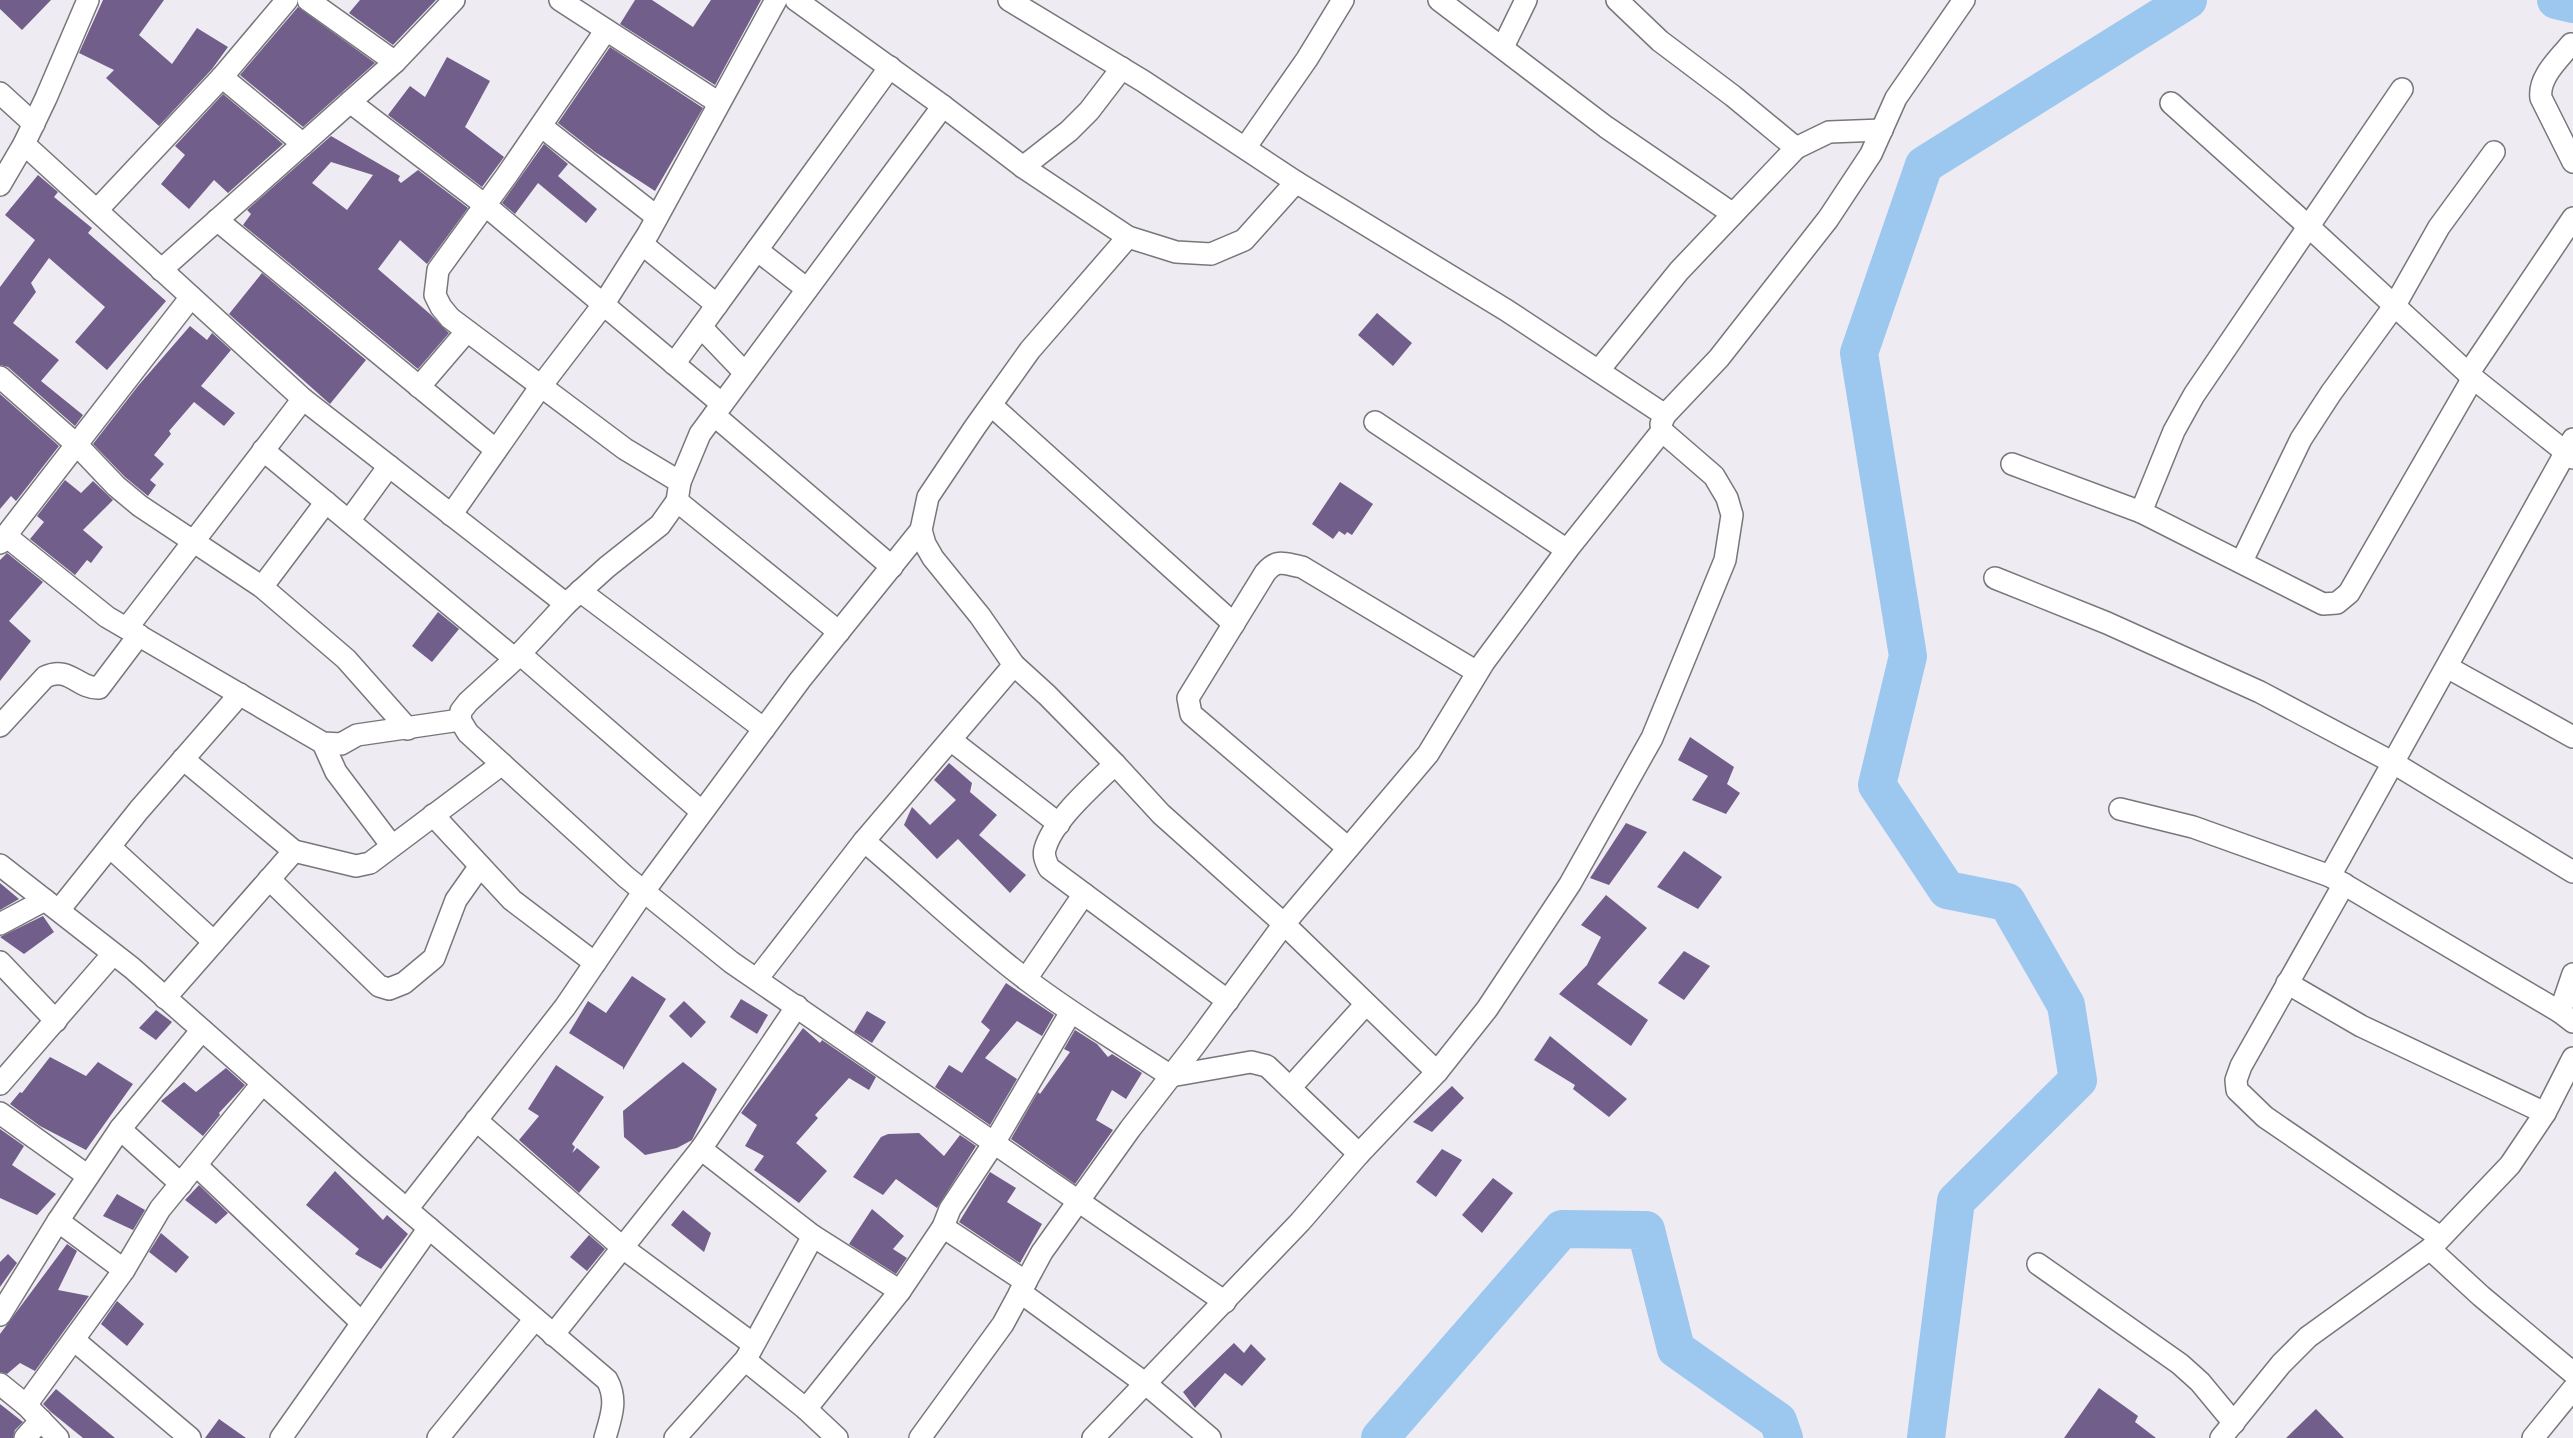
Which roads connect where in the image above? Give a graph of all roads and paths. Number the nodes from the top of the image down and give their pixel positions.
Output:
1 (88, 0) edge
2 (287, 0) edge
3 (308, 0) edge
4 (454, 0) edge
5 (560, 0) edge
6 (776, 0) edge
7 (796, 0) edge
8 (1009, 0) edge
9 (1343, 0) edge
10 (1439, 0) edge
11 (1527, 0) edge
12 (1617, 0) edge
13 (1964, 0) edge
14 (606, 30) junction
15 (2571, 44) dead end
16 (1503, 47) junction
17 (395, 62) junction
18 (890, 67) junction
19 (1122, 68) junction
20 (222, 77) junction
21 (2402, 89) dead end
22 (0, 93) edge
23 (350, 102) junction
24 (719, 103) junction
25 (2171, 103) dead end
26 (943, 106) junction
27 (34, 124) junction
28 (541, 126) junction
29 (1882, 130) junction
30 (24, 144) junction
31 (303, 144) junction
32 (1245, 148) junction
33 (1796, 148) junction
34 (2494, 152) dead end
35 (2573, 162) edge
36 (1023, 167) junction
37 (1296, 182) junction
38 (0, 185) edge
39 (485, 205) junction
40 (97, 210) junction
41 (1733, 214) junction
42 (657, 217) junction
43 (2573, 218) edge
44 (217, 220) junction
45 (2308, 226) junction
46 (1128, 237) junction
47 (642, 244) junction
48 (757, 250) junction
49 (161, 270) junction
50 (807, 289) junction
51 (191, 297) junction
52 (603, 305) junction
53 (717, 305) junction
54 (2395, 305) junction
55 (701, 327) junction
56 (467, 331) junction
57 (674, 364) junction
58 (1599, 370) junction
59 (745, 372) junction
60 (2470, 376) junction
61 (0, 378) edge
62 (541, 386) junction
63 (419, 387) junction
64 (303, 399) junction
65 (991, 405) junction
66 (718, 409) junction
67 (1376, 422) dead end
68 (1663, 423) junction
69 (77, 445) junction
70 (263, 450) junction
71 (496, 450) junction
72 (2570, 450) edge
73 (2012, 464) dead end
74 (389, 466) junction
75 (678, 492) junction
76 (326, 502) junction
77 (2141, 512) junction
78 (451, 515) junction
79 (349, 521) junction
80 (921, 530) junction
81 (3, 540) edge
82 (193, 542) junction
83 (1567, 550) junction
84 (2242, 561) junction
85 (892, 567) junction
86 (1995, 578) dead end
87 (262, 586) junction
88 (573, 597) junction
89 (1234, 624) junction
90 (133, 632) junction
91 (839, 632) junction
92 (517, 656) junction
93 (1014, 665) junction
94 (2447, 667) junction
95 (1477, 672) junction
96 (240, 694) junction
97 (460, 720) junction
98 (0, 726) edge
99 (408, 729) junction
100 (764, 729) junction
101 (2573, 737) edge
102 (952, 741) junction
103 (323, 743) junction
104 (183, 759) junction
105 (2392, 762) junction
106 (502, 764) junction
107 (1115, 764) junction
108 (2120, 809) dead end
109 (702, 812) junction
110 (433, 815) junction
111 (1059, 824) junction
112 (864, 841) junction
113 (392, 846) junction
114 (110, 847) junction
115 (1348, 848) junction
116 (294, 851) junction
117 (0, 865) edge
118 (480, 866) junction
119 (2573, 872) edge
120 (269, 879) junction
121 (2337, 880) junction
122 (644, 891) junction
123 (1084, 894) junction
124 (52, 905) junction
125 (0, 924) edge
126 (1284, 924) junction
127 (214, 942) junction
128 (113, 954) junction
129 (0, 962) edge
130 (595, 963) junction
131 (2573, 974) edge
132 (757, 979) junction
133 (1026, 979) junction
134 (2287, 983) junction
135 (165, 998) junction
136 (1228, 1001) junction
137 (1366, 1004) junction
138 (797, 1006) junction
139 (1071, 1012) junction
140 (2567, 1017) edge
141 (56, 1021) junction
142 (202, 1030) junction
143 (2573, 1058) edge
144 (1437, 1072) junction
145 (1172, 1076) junction
146 (0, 1084) edge
147 (262, 1084) junction
148 (1290, 1088) junction
149 (0, 1113) edge
150 (2545, 1113) junction
151 (476, 1120) junction
152 (120, 1129) junction
153 (994, 1143) junction
154 (701, 1149) junction
155 (1359, 1154) junction
156 (196, 1165) junction
157 (88, 1176) junction
158 (181, 1184) junction
159 (1078, 1202) junction
160 (407, 1209) junction
161 (58, 1221) junction
162 (944, 1227) junction
163 (429, 1228) junction
164 (813, 1236) junction
165 (2435, 1243) junction
166 (623, 1248) junction
167 (2038, 1264) dead end
168 (124, 1270) junction
169 (1023, 1287) junction
170 (900, 1290) junction
171 (1225, 1302) junction
172 (0, 1315) edge
173 (535, 1319) junction
174 (361, 1322) junction
175 (554, 1335) junction
176 (74, 1340) junction
177 (749, 1352) junction
178 (2573, 1372) edge
179 (0, 1384) edge
180 (1146, 1384) junction
181 (2573, 1389) edge
182 (26, 1405) junction
183 (806, 1409) junction
184 (41, 1420) junction
185 (2228, 1431) edge
186 (25, 1438) edge
187 (58, 1438) edge
188 (190, 1438) edge
189 (281, 1438) edge
190 (438, 1438) edge
191 (605, 1438) edge
192 (675, 1438) edge
193 (837, 1438) edge
194 (920, 1438) edge
195 (1093, 1438) edge
196 (1210, 1438) edge
197 (2533, 1438) edge

1 - 27 street
2 - 20 street
3 - 17 street
4 - 17 street
5 - 14 street
6 - 24 street
7 - 18 street
8 - 19 street
9 - 32 street
10 - 16 street
11 - 16 street
12 - 33 street
13 - 29 street
14 - 24 street
14 - 28 street
15 - 35 street
16 - 41 street
17 - 23 street
18 - 26 street
18 - 48 street
19 - 32 street
19 - 36 street
20 - 31 street
20 - 40 street
21 - 45 street
22 - 27 street
23 - 31 street
23 - 39 street
24 - 42 street
25 - 45 street
26 - 36 street
26 - 50 street
27 - 30 street
28 - 39 street
28 - 42 street
29 - 33 street
29 - 68 street
30 - 38 street
30 - 40 street
31 - 44 street
32 - 37 street
33 - 41 street
34 - 54 street
36 - 46 street
37 - 46 street
37 - 58 street
39 - 52 street
39 - 56 street
40 - 49 street
41 - 58 street
42 - 47 street
43 - 60 street
44 - 49 street
44 - 63 street
45 - 54 street
45 - 77 street
46 - 65 street
47 - 52 street
47 - 53 street
48 - 50 street
48 - 53 street
49 - 51 street
50 - 59 street
51 - 64 street
51 - 69 street
52 - 57 street
52 - 62 street
53 - 55 street
54 - 60 street
54 - 84 street
55 - 57 street
55 - 59 street
56 - 62 street
56 - 63 street
57 - 66 street
58 - 68 street
59 - 66 street
60 - 72 street
60 - 84 street
61 - 69 street
62 - 71 street
62 - 75 street
63 - 71 street
64 - 70 street
64 - 74 street
65 - 80 street
65 - 89 street
66 - 75 street
66 - 85 street
67 - 83 street
68 - 83 street
68 - 144 street
69 - 81 street
69 - 82 street
70 - 76 street
70 - 82 street
71 - 78 street
72 - 94 street
73 - 77 street
74 - 78 street
74 - 79 street
75 - 88 street
75 - 91 street
76 - 79 street
76 - 87 street
77 - 84 street
78 - 88 street
79 - 92 street
80 - 85 street
80 - 93 street
81 - 90 street
82 - 87 street
82 - 90 street
83 - 95 street
85 - 91 street
86 - 105 street
87 - 99 street
88 - 92 street
88 - 100 street
89 - 95 street
89 - 115 street
90 - 96 street
90 - 98 street
91 - 100 street
92 - 97 street
92 - 109 street
93 - 102 street
93 - 107 street
94 - 101 street
94 - 105 street
95 - 115 street
96 - 103 street
96 - 104 street
97 - 99 street
97 - 106 street
99 - 103 street
100 - 109 street
102 - 111 street
102 - 112 street
103 - 113 street
104 - 114 street
104 - 116 street
105 - 119 street
105 - 121 street
106 - 110 street
106 - 122 street
107 - 111 street
107 - 126 street
108 - 121 street
109 - 122 street
110 - 113 street
110 - 118 street
111 - 123 street
112 - 132 street
112 - 133 street
113 - 116 street
114 - 124 street
114 - 127 street
115 - 126 street
116 - 120 street
117 - 124 street
118 - 120 street
118 - 130 street
120 - 127 street
121 - 134 street
121 - 140 street
122 - 130 street
122 - 132 street
123 - 133 street
123 - 136 street
124 - 125 street
124 - 128 street
126 - 136 street
126 - 137 street
127 - 135 street
128 - 135 street
128 - 141 street
129 - 141 street
130 - 151 street
131 - 140 street
132 - 138 street
133 - 139 street
134 - 150 street
134 - 165 street
135 - 142 street
136 - 145 street
137 - 144 street
137 - 148 street
138 - 153 street
138 - 154 street
139 - 145 street
139 - 153 street
141 - 146 street
142 - 147 street
142 - 152 street
143 - 150 street
144 - 155 street
145 - 148 street
145 - 159 street
147 - 156 street
147 - 160 street
148 - 155 street
149 - 157 street
150 - 165 street
151 - 160 street
151 - 166 street
152 - 157 street
152 - 158 street
153 - 159 street
153 - 162 street
154 - 164 street
154 - 166 street
155 - 171 street
156 - 158 street
156 - 174 street
157 - 161 street
158 - 168 street
159 - 169 street
159 - 171 street
160 - 163 street
161 - 168 street
161 - 172 street
162 - 169 street
162 - 170 street
163 - 173 street
163 - 174 street
164 - 170 street
164 - 177 street
165 - 178 street
165 - 185 street
166 - 175 street
166 - 177 street
167 - 185 street
168 - 176 street
169 - 180 street
169 - 194 street
170 - 183 street
171 - 180 street
173 - 175 street
173 - 190 street
174 - 189 street
175 - 191 street
176 - 182 street
176 - 188 street
177 - 183 street
177 - 192 street
179 - 182 street
180 - 195 street
180 - 196 street
181 - 197 street
182 - 184 street
183 - 193 street
184 - 186 street
184 - 187 street

